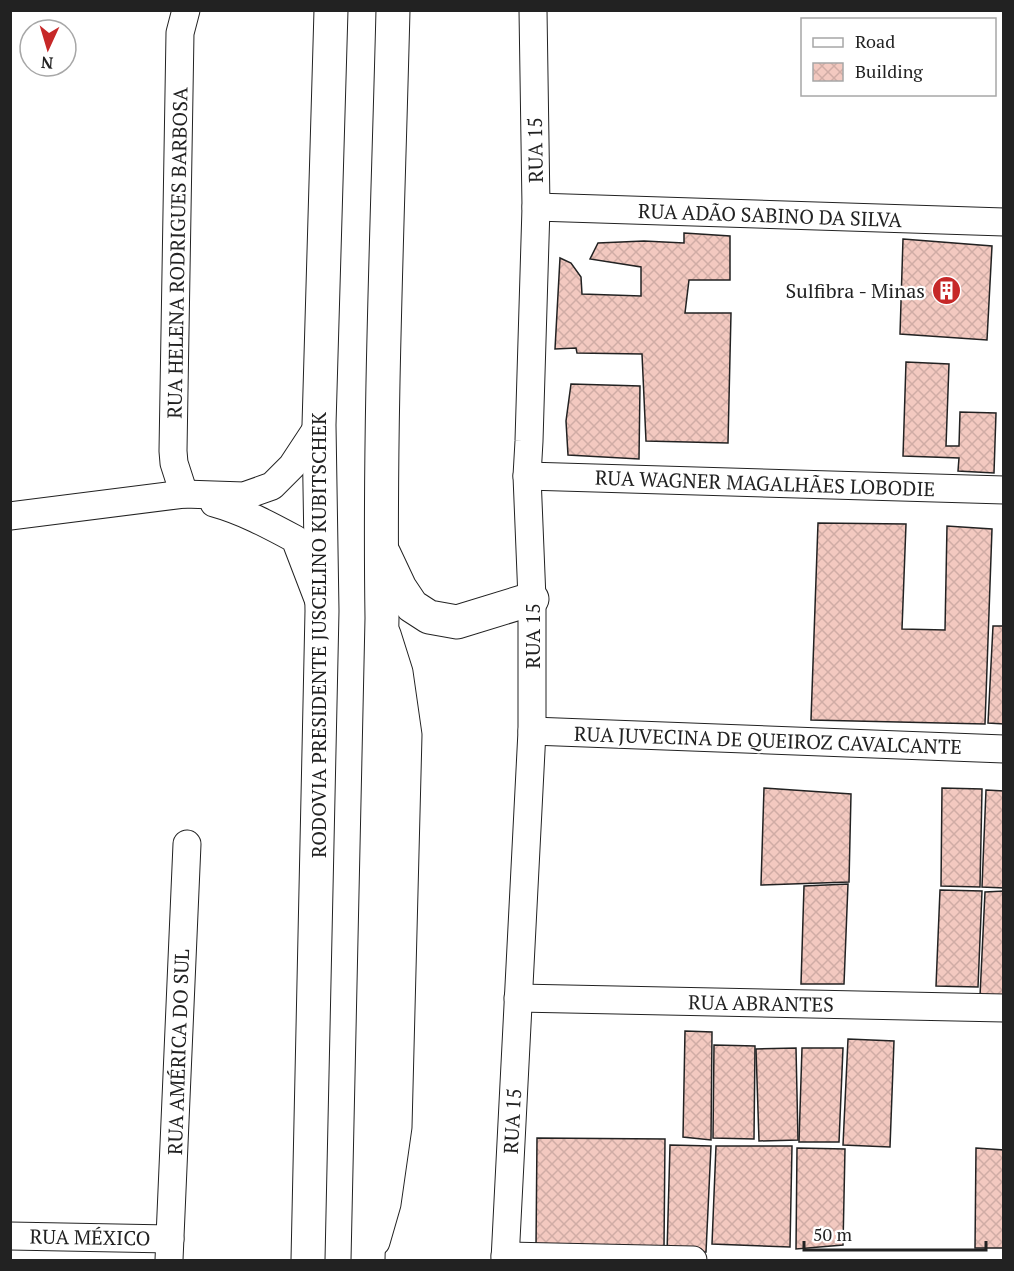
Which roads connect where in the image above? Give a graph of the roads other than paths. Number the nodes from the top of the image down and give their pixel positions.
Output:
1 (186, 10) edge
2 (331, 10) edge
3 (393, 10) edge
4 (533, 10) edge
5 (536, 207) junction
6 (1004, 222) edge
7 (319, 425) junction
8 (527, 476) junction
9 (1004, 490) edge
10 (184, 494) junction
11 (10, 516) edge
12 (381, 546) junction
13 (532, 599) junction
14 (322, 611) junction
15 (532, 731) junction
16 (1004, 749) edge
17 (187, 844) dead end
18 (518, 998) junction
19 (1004, 1008) edge
20 (10, 1236) edge
21 (170, 1250) edge
22 (505, 1258) edge
23 (308, 1260) edge
24 (369, 1260) edge
25 (693, 1260) edge

1 - 10 street, RUA HELENA RODRIGUES BARBOSA
2 - 7 highway, RODOVIA PRESIDENTE JUSCELINO KUBITSCHEK
3 - 12 highway
4 - 5 street, RUA 15
5 - 6 street, RUA ADÃO SABINO DA SILVA
5 - 8 street, RUA 15
7 - 10 street
7 - 14 highway, RODOVIA PRESIDENTE JUSCELINO KUBITSCHEK
8 - 9 street, RUA WAGNER MAGALHÃES LOBODIE
8 - 13 street, RUA 15
10 - 11 street
10 - 14 street
12 - 13 highway
12 - 24 highway
13 - 15 street, RUA 15
14 - 23 highway, RODOVIA PRESIDENTE JUSCELINO KUBITSCHEK
15 - 16 street, RUA JUVECINA DE QUEIROZ CAVALCANTE
15 - 18 street, RUA 15
17 - 21 street, RUA AMÉRICA DO SUL
18 - 19 street, RUA ABRANTES
18 - 22 street, RUA 15
20 - 21 street, RUA MÉXICO
22 - 25 street

